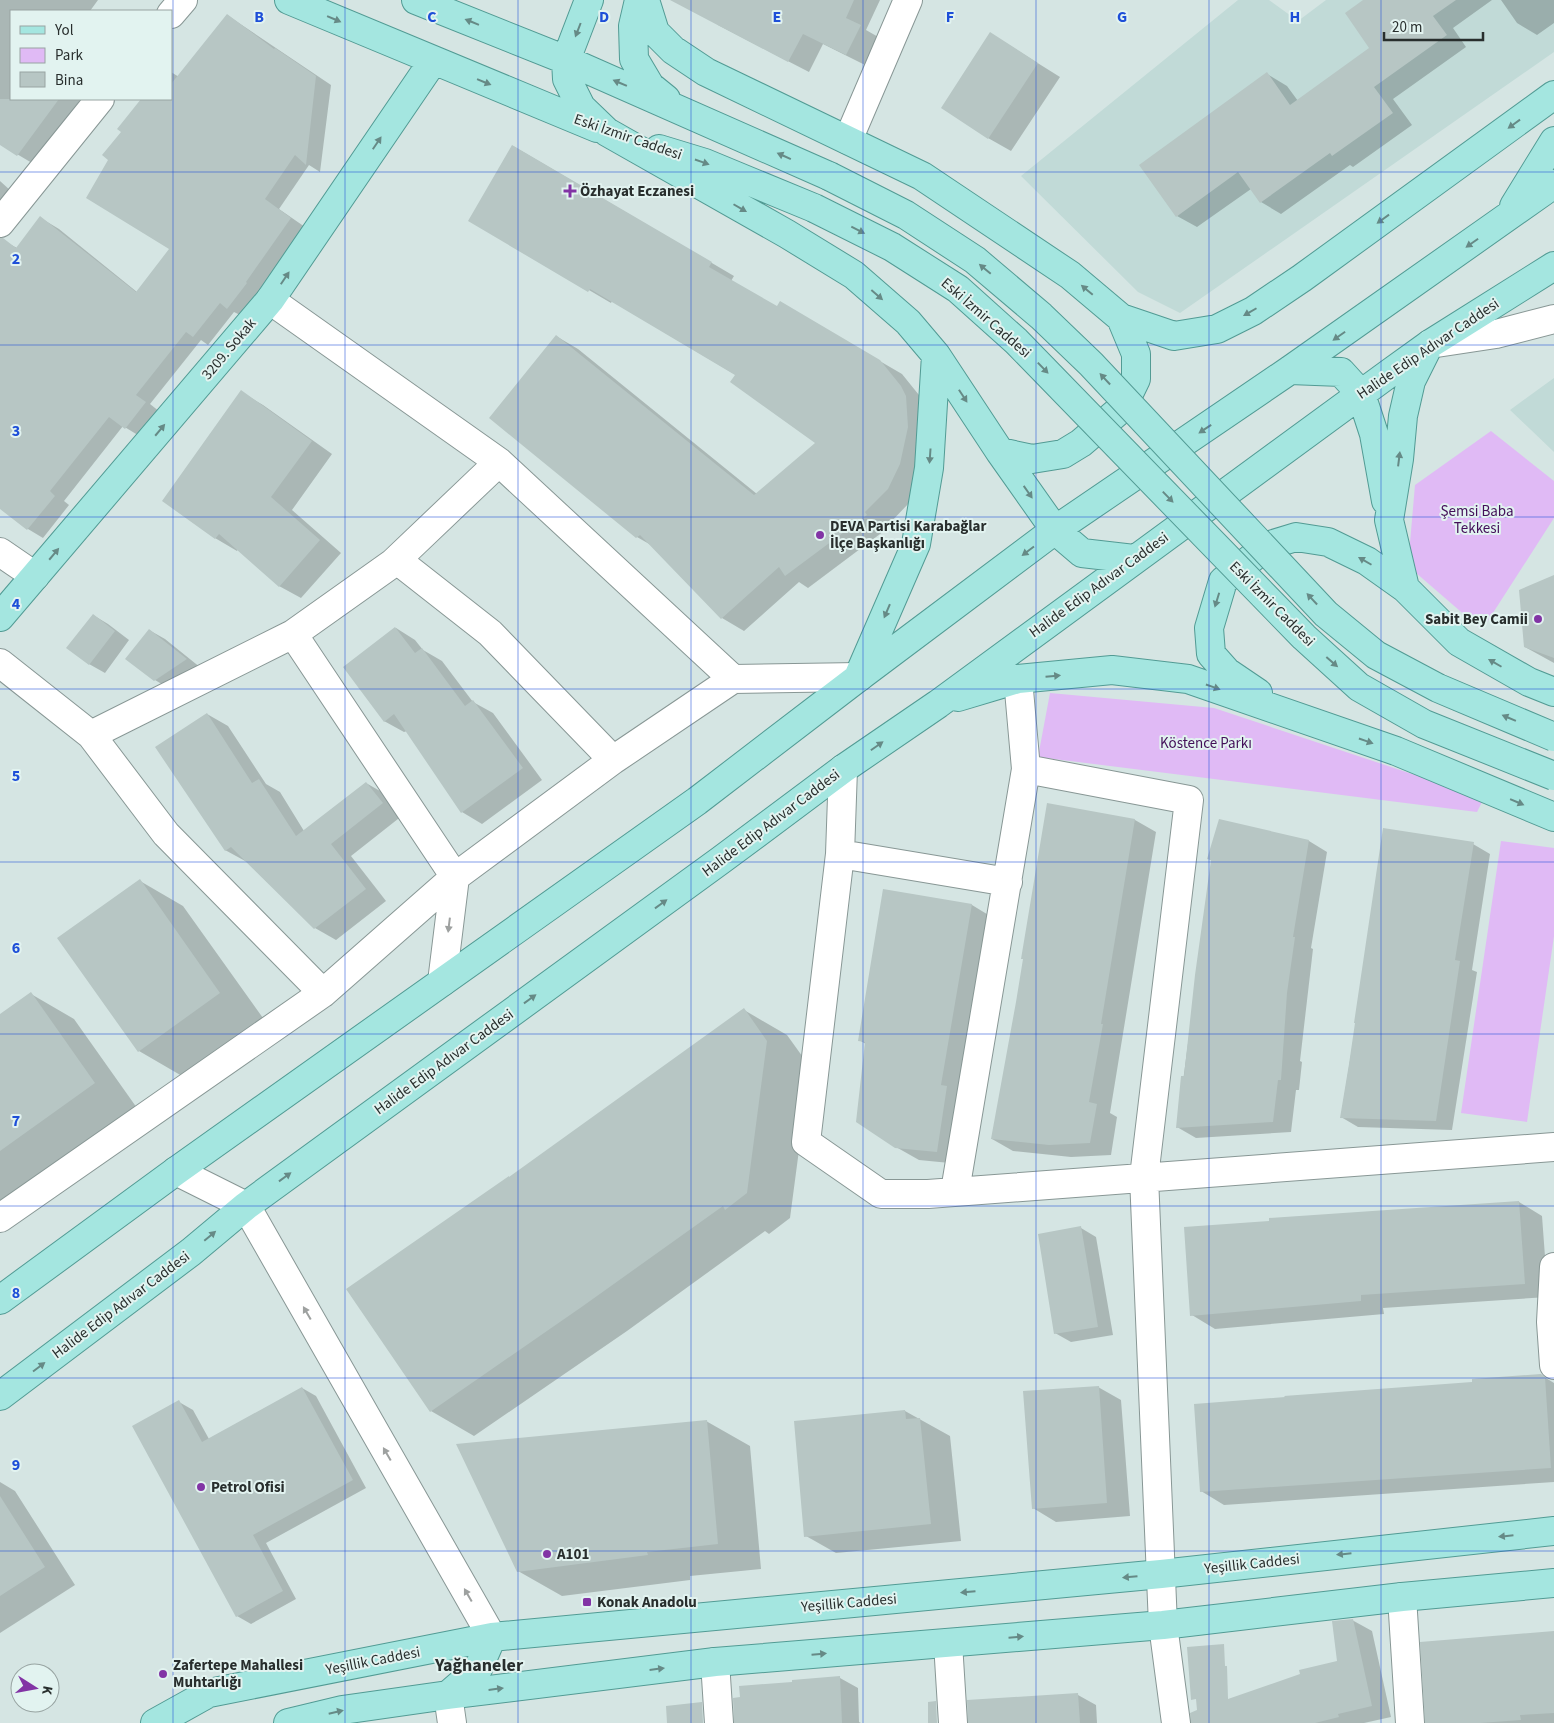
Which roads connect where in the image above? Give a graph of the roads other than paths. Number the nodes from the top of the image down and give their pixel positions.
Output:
1 (183, 0) edge
2 (289, 0) edge
3 (416, 0) edge
4 (589, 0) edge
5 (639, 0) edge
6 (645, 0) edge
7 (908, 0) edge
8 (172, 13) edge
9 (566, 60) junction
10 (433, 61) junction
11 (1554, 95) edge
12 (99, 100) edge
13 (679, 109) junction
14 (606, 132) junction
15 (848, 140) junction
16 (1554, 141) edge
17 (1554, 184) edge
18 (1507, 218) junction
19 (0, 223) edge
20 (1554, 266) edge
21 (270, 300) junction
22 (1121, 318) junction
23 (1554, 319) edge
24 (1430, 344) junction
25 (936, 355) junction
26 (1290, 370) junction
27 (1361, 394) junction
28 (1000, 452) junction
29 (499, 462) junction
30 (1389, 520) junction
31 (1055, 530) junction
32 (0, 552) edge
33 (1134, 559) junction
34 (397, 560) junction
35 (35, 576) junction
36 (1405, 588) junction
37 (0, 617) edge
38 (293, 634) junction
39 (0, 663) edge
40 (859, 677) junction
41 (733, 679) junction
42 (1018, 679) junction
43 (1554, 692) edge
44 (938, 704) junction
45 (1293, 716) junction
46 (91, 735) junction
47 (1554, 737) edge
48 (613, 760) junction
49 (843, 769) junction
50 (1026, 769) junction
51 (1554, 776) edge
52 (1554, 817) edge
53 (840, 854) junction
54 (454, 877) junction
55 (1008, 882) junction
56 (442, 982) junction
57 (323, 993) junction
58 (1554, 1147) edge
59 (176, 1171) junction
60 (1144, 1177) junction
61 (955, 1191) junction
62 (246, 1206) junction
63 (0, 1218) edge
64 (1554, 1267) edge
65 (0, 1300) edge
66 (1554, 1365) edge
67 (0, 1396) edge
68 (1554, 1531) edge
69 (1162, 1574) junction
70 (1554, 1582) edge
71 (1402, 1597) junction
72 (1163, 1625) junction
73 (492, 1637) junction
74 (948, 1643) junction
75 (714, 1662) junction
76 (448, 1694) junction
77 (155, 1723) edge
78 (288, 1723) edge
79 (452, 1723) edge
80 (718, 1723) edge
81 (953, 1723) edge
82 (1176, 1723) edge
83 (1410, 1723) edge

1 - 8 street
2 -> 10 main road, Eski İzmir Caddesi
9 -> 3 main road, Eski İzmir Caddesi
4 -> 9 main road
5 - 13 main road
6 - 15 main road
7 - 15 street
13 -> 9 main road, Eski İzmir Caddesi
9 - 14 main road
10 -> 14 main road, Eski İzmir Caddesi
21 -> 10 main road, 3209. Sokak
11 -> 22 main road
12 - 19 street
47 -> 13 main road, Eski İzmir Caddesi, bridge
14 -> 25 main road
14 -> 51 main road, Eski İzmir Caddesi, bridge
22 -> 15 main road
16 - 18 main road
17 - 18 main road
18 -> 26 main road
20 - 24 main road, Halide Edip Adıvar Caddesi
21 - 29 street
35 -> 21 main road, 3209. Sokak
22 - 28 main road
23 - 24 street
24 - 27 main road, Halide Edip Adıvar Caddesi
30 -> 24 main road
25 -> 28 main road
25 -> 40 main road
26 - 27 main road
26 -> 31 main road
27 - 30 main road
27 - 33 main road, Halide Edip Adıvar Caddesi
28 -> 31 main road
29 - 34 street
29 - 41 street
30 - 36 main road
31 - 33 main road
31 -> 40 main road
32 - 35 street
33 - 44 main road, Halide Edip Adıvar Caddesi
34 - 38 street
34 - 48 street
35 - 37 main road, 3209. Sokak
43 -> 36 main road
36 -> 45 main road
38 - 46 street
38 - 54 street
39 - 46 street
40 - 41 street
40 - 56 main road
41 - 48 street
42 - 44 main road
42 -> 45 main road
42 - 50 street
49 -> 44 main road, Halide Edip Adıvar Caddesi
45 -> 52 main road
46 - 57 street
48 - 54 street
49 - 53 street
62 -> 49 main road, Halide Edip Adıvar Caddesi
50 - 55 street
50 - 60 street
53 - 55 street
53 - 61 street
54 -> 56 street
54 - 57 street
55 - 61 street
56 - 59 main road
57 - 63 street
58 - 60 street
59 - 62 street
59 - 65 main road
60 - 61 street
60 - 69 street
67 -> 62 main road, Halide Edip Adıvar Caddesi
73 -> 62 street
64 - 66 street
68 -> 69 main road, Yeşillik Caddesi
69 - 72 street
69 -> 73 main road, Yeşillik Caddesi
70 - 71 main road
71 - 72 main road
71 - 83 street
74 -> 72 main road
72 - 82 street
73 - 76 main road
73 - 77 main road, Yeşillik Caddesi
75 -> 74 main road
74 - 81 street
76 -> 75 main road
75 - 80 street
78 -> 76 main road
76 - 79 street

